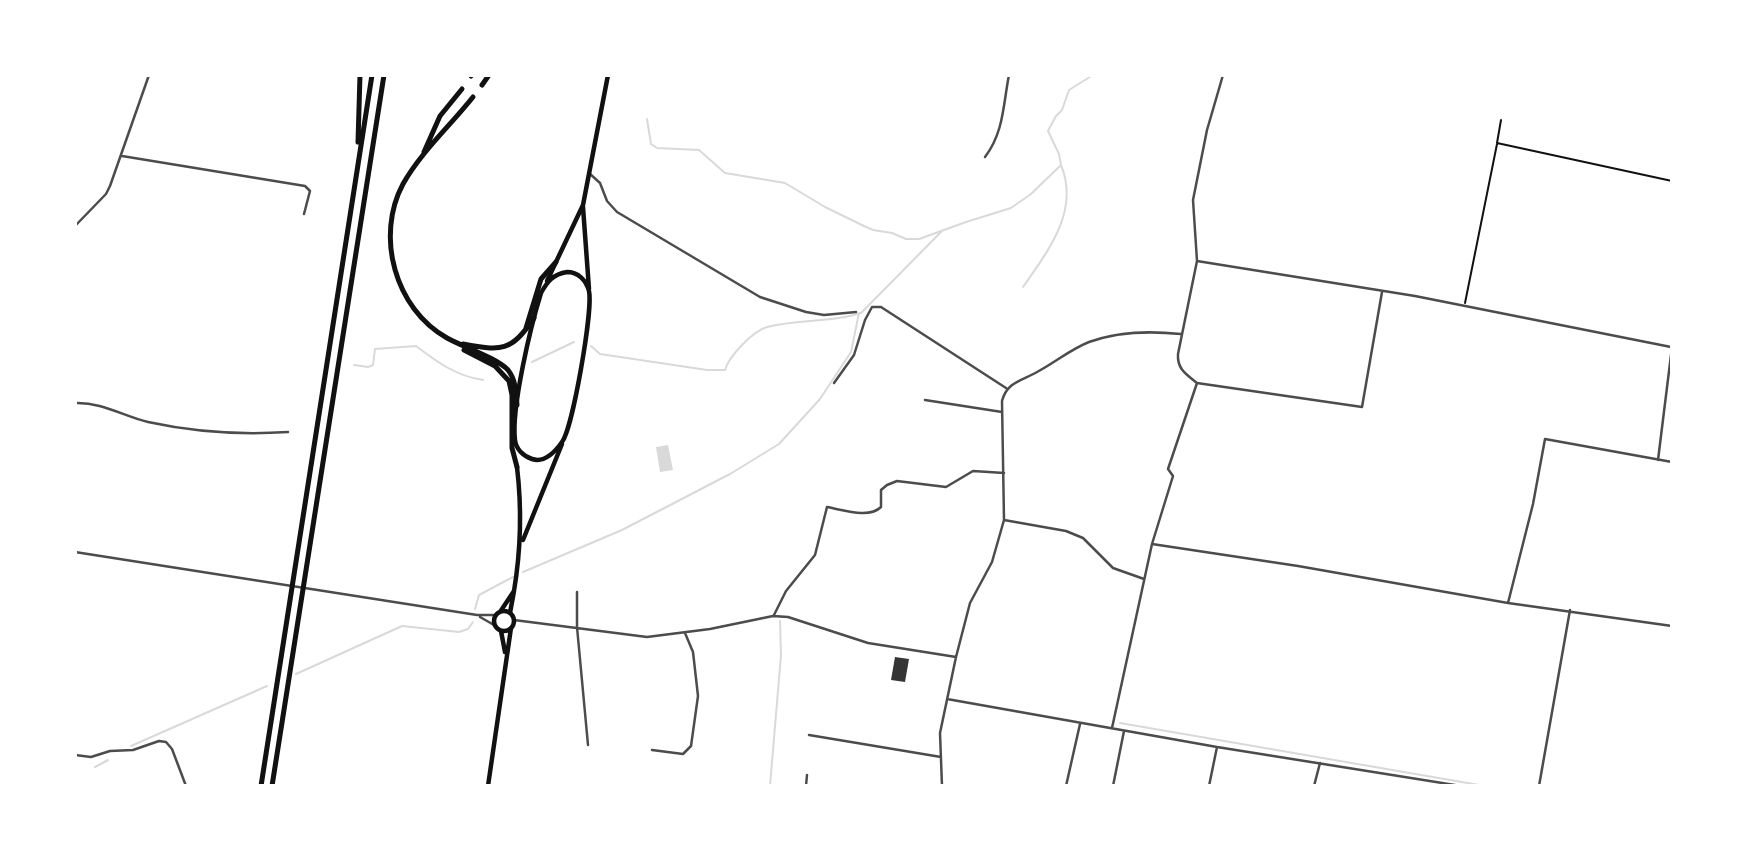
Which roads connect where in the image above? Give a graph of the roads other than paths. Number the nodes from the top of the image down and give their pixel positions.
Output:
1 (149, 75) edge
2 (360, 75) edge
3 (372, 75) edge
4 (384, 75) edge
5 (489, 75) edge
6 (608, 75) edge
7 (1009, 75) edge
8 (1223, 75) edge
9 (482, 85) dead end
10 (462, 89) dead end
11 (473, 97) dead end
12 (122, 156) junction
13 (985, 157) dead end
14 (421, 159) junction
15 (589, 173) junction
16 (355, 177) junction
17 (583, 205) junction
18 (304, 214) dead end
19 (75, 226) edge
20 (1197, 261) junction
21 (556, 262) junction
22 (546, 283) junction
23 (1382, 292) junction
24 (589, 293) junction
25 (856, 312) dead end
26 (534, 318) junction
27 (524, 332) junction
28 (1181, 334) junction
29 (457, 343) junction
30 (1672, 347) edge
31 (834, 383) dead end
32 (1197, 383) junction
33 (1005, 390) junction
34 (925, 400) dead end
35 (75, 403) edge
36 (517, 405) junction
37 (1002, 412) junction
38 (288, 432) dead end
39 (564, 440) junction
40 (515, 441) junction
41 (1658, 460) junction
42 (1672, 462) edge
43 (517, 467) junction
44 (1004, 473) junction
45 (1004, 520) junction
46 (521, 544) junction
47 (1152, 544) junction
48 (75, 552) edge
49 (1144, 579) junction
50 (514, 591) junction
51 (577, 592) dead end
52 (1508, 603) junction
53 (1570, 610) junction
54 (498, 613) junction
55 (510, 614) junction
56 (477, 615) junction
57 (773, 616) junction
58 (514, 620) junction
59 (494, 625) junction
60 (1672, 626) edge
61 (577, 627) junction
62 (511, 628) junction
63 (501, 631) junction
64 (685, 633) junction
65 (956, 657) junction
66 (506, 660) junction
67 (947, 699) junction
68 (1080, 723) junction
69 (1112, 729) junction
70 (1124, 731) junction
71 (809, 735) dead end
72 (588, 745) dead end
73 (1217, 747) junction
74 (652, 751) dead end
75 (75, 755) edge
76 (942, 757) junction
77 (1320, 763) junction
78 (807, 775) dead end
79 (186, 786) edge
80 (261, 786) edge
81 (272, 786) edge
82 (488, 786) edge
83 (806, 786) edge
84 (942, 786) edge
85 (1066, 786) edge
86 (1113, 786) edge
87 (1209, 786) edge
88 (1314, 786) edge
89 (1461, 786) edge
90 (1539, 786) edge

1 - 12 street
2 - 16 highway
3 - 16 highway
4 - 81 highway
5 - 9 highway
6 - 15 main road
7 - 13 street
8 - 20 street
10 - 14 highway
11 - 14 highway
12 - 18 street
12 - 19 street
14 - 29 highway
15 - 17 main road
15 - 25 street
16 - 80 highway
17 - 21 main road
17 - 24 main road
20 - 23 street
20 - 28 street
21 - 22 main road
21 - 27 highway
22 - 24 main road
22 - 26 main road
23 - 30 street
23 - 32 street
24 - 39 main road
26 - 27 highway
26 - 36 main road
27 - 29 highway
28 - 32 street
28 - 33 street
29 - 36 highway
29 - 43 highway
30 - 41 street
31 - 33 street
32 - 47 street
33 - 37 street
34 - 37 street
35 - 38 street
36 - 40 main road
37 - 44 street
39 - 40 main road
39 - 46 main road
40 - 43 main road
41 - 42 street
41 - 52 street
43 - 46 main road
44 - 45 street
44 - 57 street
45 - 49 street
45 - 65 street
46 - 50 main road
47 - 49 street
47 - 52 street
48 - 56 street
49 - 69 street
50 - 54 main road
50 - 55 main road
51 - 61 street
52 - 53 street
53 - 60 street
53 - 90 street
54 - 55 main road
54 - 56 street
54 - 59 main road
55 - 58 main road
56 - 59 street
57 - 64 street
57 - 65 street
58 - 61 street
58 - 62 main road
59 - 63 main road
61 - 64 street
61 - 72 street
62 - 63 main road
62 - 66 main road
63 - 66 main road
64 - 74 street
65 - 67 street
66 - 82 main road
67 - 68 street
67 - 76 street
68 - 69 street
68 - 85 street
69 - 70 street
70 - 73 street
70 - 86 street
71 - 76 street
73 - 77 street
73 - 87 street
75 - 79 street
76 - 84 street
77 - 88 street
77 - 89 street
78 - 83 street

